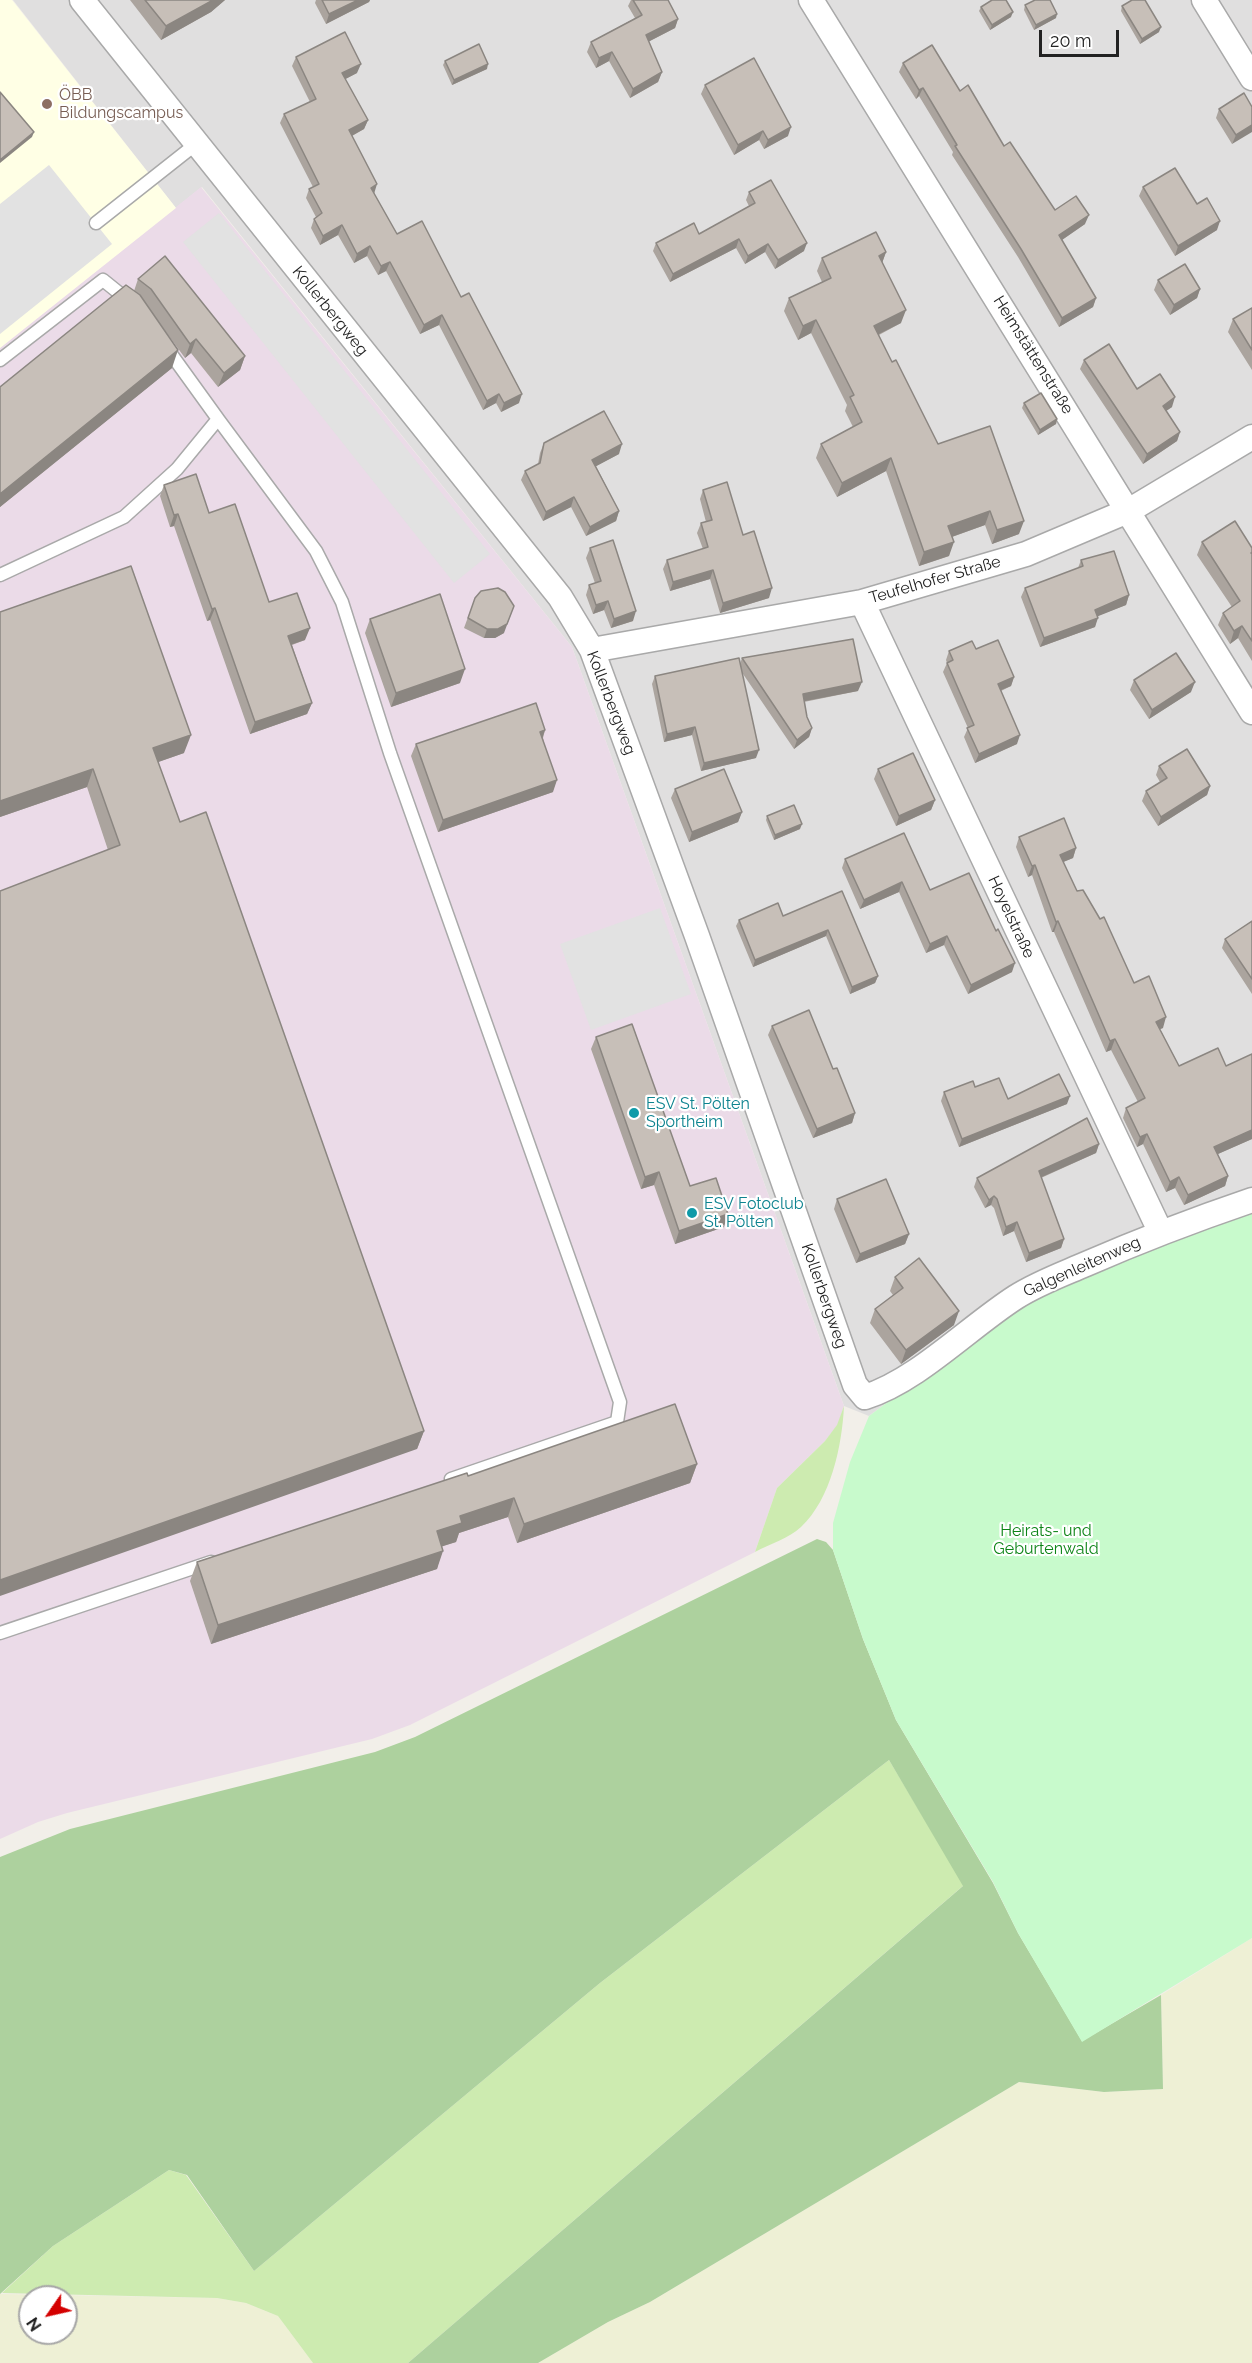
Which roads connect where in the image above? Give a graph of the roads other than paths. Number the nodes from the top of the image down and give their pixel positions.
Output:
1 (82, 0) edge
2 (811, 0) edge
3 (1204, 0) edge
4 (1252, 78) edge
5 (196, 144) junction
6 (96, 223) dead end
7 (139, 308) edge
8 (159, 336) edge
9 (0, 360) edge
10 (218, 419) junction
11 (1252, 437) edge
12 (1130, 510) junction
13 (0, 575) edge
14 (862, 602) junction
15 (592, 650) junction
16 (1252, 712) edge
17 (1252, 1200) edge
18 (1160, 1232) junction
19 (864, 1397) joint
20 (439, 1483) edge
21 (227, 1556) edge
22 (0, 1633) edge

1 - 5 street, Kollerbergweg
2 - 12 street, Heimstättenstraße
3 - 4 street
5 - 6 lane
5 - 15 street, Kollerbergweg
7 - 9 lane
8 - 10 lane
10 - 13 lane
10 - 20 lane
11 - 12 street, Teufelhofer Straße
12 - 14 street, Teufelhofer Straße
12 - 16 street, Heimstättenstraße
14 - 15 street, Teufelhofer Straße
14 - 18 street, Hoyelstraße
15 - 19 street, Kollerbergweg
17 - 18 street, Galgenleitenweg
18 - 19 street, Galgenleitenweg
21 - 22 lane

